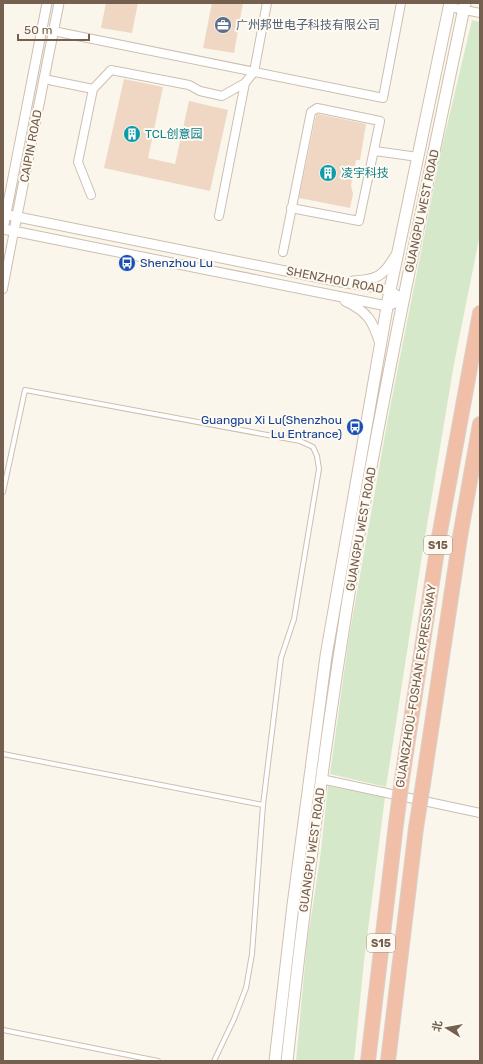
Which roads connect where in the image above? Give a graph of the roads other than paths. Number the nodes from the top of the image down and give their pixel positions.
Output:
1 (47, 3) edge
2 (59, 3) edge
3 (267, 3) edge
4 (401, 3) edge
5 (450, 5) edge
6 (465, 6) edge
7 (480, 13) edge
8 (53, 31) junction
9 (254, 72) junction
10 (44, 79) junction
11 (245, 83) junction
12 (93, 89) junction
13 (375, 151) junction
14 (418, 158) junction
15 (91, 194) dead end
16 (291, 208) junction
17 (4, 214) edge
18 (16, 216) junction
19 (219, 216) dead end
20 (3, 229) edge
21 (14, 231) junction
22 (283, 252) dead end
23 (398, 252) junction
24 (335, 281) junction
25 (3, 289) edge
26 (390, 290) junction
27 (327, 293) junction
28 (403, 300) junction
29 (387, 306) junction
30 (480, 314) edge
31 (380, 344) junction
32 (480, 424) edge
33 (3, 492) edge
34 (3, 754) edge
35 (321, 779) junction
36 (263, 805) junction
37 (480, 813) edge
38 (3, 1030) edge
39 (158, 1061) edge
40 (214, 1061) edge
41 (275, 1061) edge
42 (287, 1061) edge
43 (368, 1061) edge
44 (388, 1061) edge

1 - 17 street, CAIPIN ROAD
2 - 8 street, CAIPIN ROAD
3 - 9 street
4 - 9 street
5 - 6 street
5 - 14 main road, GUANGPU WEST ROAD
6 - 7 street
6 - 28 main road, GUANGPU WEST ROAD
8 - 9 street
8 - 10 street, CAIPIN ROAD
9 - 11 street
10 - 12 street
10 - 18 street, CAIPIN ROAD
11 - 12 street
11 - 19 street
12 - 15 street
13 - 14 street
13 - 16 street
13 - 16 street
14 - 23 main road, GUANGPU WEST ROAD
16 - 22 street
17 - 18 street, SHENZHOU ROAD
17 - 20 street, CAIPIN ROAD
18 - 21 street, CAIPIN ROAD
18 - 24 street, SHENZHOU ROAD
20 - 21 street, SHENZHOU ROAD
21 - 25 street, CAIPIN ROAD
21 - 27 street, SHENZHOU ROAD
23 - 24 street
23 - 26 main road, GUANGPU WEST ROAD
24 - 26 street, SHENZHOU ROAD
26 - 28 street, SHENZHOU ROAD
26 - 29 main road, GUANGPU WEST ROAD
27 - 29 street, SHENZHOU ROAD
27 - 31 street
28 - 29 street, SHENZHOU ROAD
28 - 35 main road, GUANGPU WEST ROAD
29 - 31 main road, GUANGPU WEST ROAD
30 - 43 highway, GUANGZHOU-FOSHAN EXPRESSWAY / S15, bridge
31 - 41 main road, GUANGPU WEST ROAD
32 - 44 highway, GUANGZHOU-FOSHAN EXPRESSWAY / S15, bridge
33 - 36 lane
34 - 36 lane
35 - 37 street
35 - 42 main road, GUANGPU WEST ROAD
36 - 40 lane
38 - 39 lane

